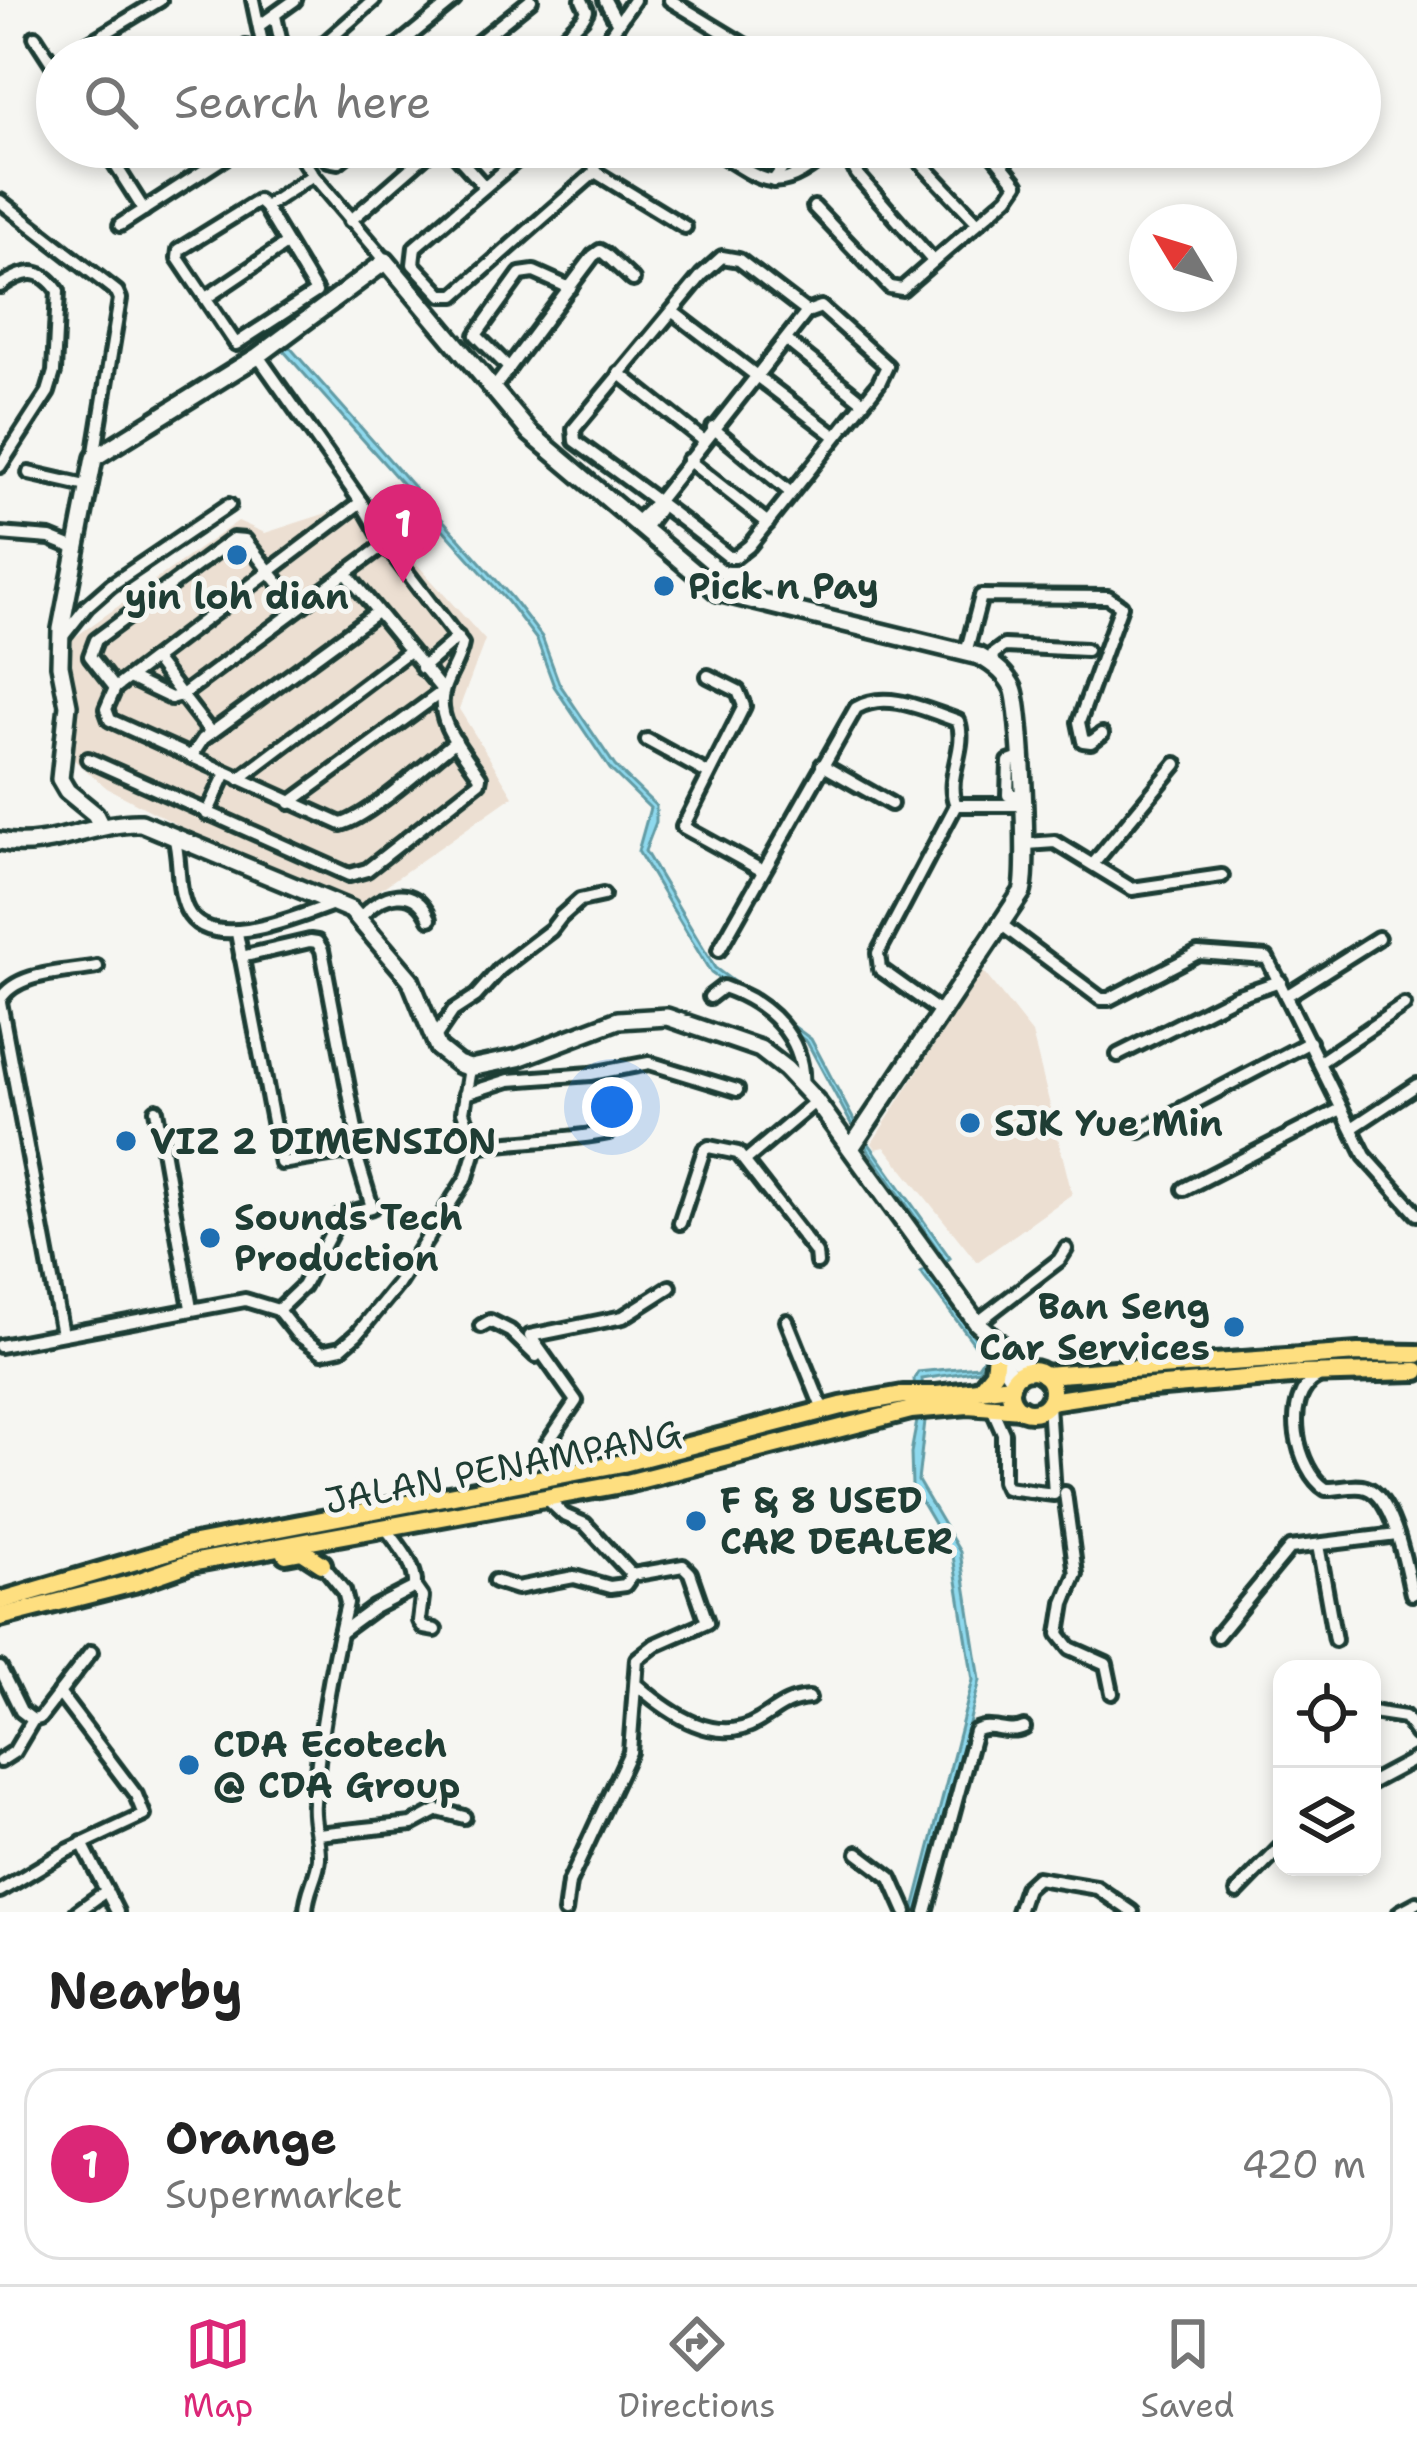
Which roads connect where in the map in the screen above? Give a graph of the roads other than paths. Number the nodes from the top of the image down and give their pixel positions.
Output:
1 (160, 0) edge
2 (253, 0) edge
3 (295, 0) edge
4 (374, 0) edge
5 (454, 0) edge
6 (531, 0) edge
7 (582, 0) edge
8 (605, 0) edge
9 (634, 0) edge
10 (670, 0) edge
11 (275, 16) junction
12 (618, 24) junction
13 (260, 25) junction
14 (101, 36) edge
15 (262, 36) edge
16 (279, 36) edge
17 (333, 36) edge
18 (410, 36) edge
19 (486, 36) edge
20 (565, 36) edge
21 (610, 36) edge
22 (727, 36) edge
23 (117, 168) edge
24 (209, 168) edge
25 (308, 168) edge
26 (411, 168) edge
27 (468, 168) edge
28 (506, 168) edge
29 (595, 168) edge
30 (743, 168) edge
31 (783, 168) edge
32 (809, 168) edge
33 (854, 168) edge
34 (926, 168) edge
35 (1004, 168) edge
36 (595, 172) junction
37 (313, 175) junction
38 (773, 181) junction
39 (484, 186) junction
40 (0, 202) edge
41 (265, 207) junction
42 (814, 207) dead end
43 (144, 210) junction
44 (350, 221) junction
45 (977, 222) junction
46 (120, 225) dead end
47 (685, 227) dead end
48 (286, 244) junction
49 (386, 261) junction
50 (933, 261) junction
51 (633, 280) dead end
52 (0, 286) edge
53 (570, 288) junction
54 (206, 298) junction
55 (673, 312) junction
56 (807, 312) junction
57 (786, 340) junction
58 (258, 356) junction
59 (509, 368) junction
60 (620, 373) junction
61 (755, 375) junction
62 (494, 388) junction
63 (862, 401) junction
64 (713, 428) junction
65 (835, 436) junction
66 (703, 440) junction
67 (94, 458) junction
68 (688, 460) junction
69 (0, 466) edge
70 (29, 473) dead end
71 (86, 486) junction
72 (791, 493) junction
73 (658, 501) junction
74 (361, 502) junction
75 (230, 505) dead end
76 (768, 523) junction
77 (641, 525) junction
78 (0, 534) edge
79 (385, 544) junction
80 (76, 549) junction
81 (270, 571) junction
82 (346, 572) junction
83 (298, 608) junction
84 (377, 611) junction
85 (458, 637) junction
86 (60, 640) junction
87 (1086, 650) dead end
88 (409, 651) junction
89 (966, 653) junction
90 (154, 659) junction
91 (992, 663) junction
92 (422, 668) junction
93 (709, 676) dead end
94 (129, 678) junction
95 (115, 688) junction
96 (443, 691) junction
97 (182, 695) junction
98 (211, 733) junction
99 (1102, 734) dead end
100 (646, 740) dead end
101 (456, 741) junction
102 (191, 758) junction
103 (88, 760) dead end
104 (1175, 764) dead end
105 (822, 765) junction
106 (226, 773) junction
107 (709, 774) junction
108 (239, 779) junction
109 (1020, 800) junction
110 (290, 803) junction
111 (891, 804) dead end
112 (956, 805) junction
113 (207, 814) junction
114 (100, 826) junction
115 (174, 836) junction
116 (0, 841) edge
117 (192, 844) junction
118 (1027, 844) junction
119 (290, 851) junction
120 (1094, 863) junction
121 (181, 869) junction
122 (763, 872) junction
123 (275, 876) junction
124 (1222, 876) dead end
125 (310, 893) junction
126 (603, 895) dead end
127 (336, 903) junction
128 (293, 918) junction
129 (360, 918) junction
130 (430, 919) dead end
131 (1002, 925) junction
132 (237, 933) junction
133 (1378, 938) dead end
134 (719, 950) dead end
135 (241, 957) junction
136 (97, 967) dead end
137 (1280, 981) junction
138 (1286, 996) junction
139 (710, 997) dead end
140 (0, 1001) edge
141 (1404, 1005) dead end
142 (944, 1014) junction
143 (434, 1040) junction
144 (1310, 1042) junction
145 (1118, 1055) dead end
146 (1320, 1062) junction
147 (470, 1067) junction
148 (1417, 1085) edge
149 (802, 1087) junction
150 (737, 1090) dead end
151 (465, 1094) junction
152 (816, 1101) junction
153 (1341, 1108) junction
154 (155, 1109) dead end
155 (1352, 1128) junction
156 (1140, 1131) dead end
157 (610, 1132) dead end
158 (476, 1147) junction
159 (851, 1148) junction
160 (355, 1151) junction
161 (746, 1160) junction
162 (1184, 1189) dead end
163 (1417, 1214) edge
164 (680, 1223) dead end
165 (1066, 1249) dead end
166 (817, 1263) dead end
167 (670, 1286) dead end
168 (191, 1308) junction
169 (278, 1310) junction
170 (787, 1321) dead end
171 (481, 1326) dead end
172 (981, 1326) junction
173 (62, 1334) junction
174 (0, 1346) edge
175 (996, 1353) junction
176 (1417, 1354) edge
177 (1417, 1371) edge
178 (1325, 1373) junction
179 (1277, 1376) junction
180 (1025, 1378) junction
181 (982, 1388) junction
182 (571, 1393) junction
183 (1298, 1399) junction
184 (935, 1401) junction
185 (911, 1402) junction
186 (1049, 1403) junction
187 (991, 1405) junction
188 (1021, 1409) junction
189 (824, 1410) junction
190 (519, 1484) junction
191 (1059, 1493) junction
192 (545, 1497) junction
193 (384, 1526) junction
194 (350, 1532) junction
195 (1397, 1535) junction
196 (1318, 1545) junction
197 (134, 1562) junction
198 (322, 1564) junction
199 (160, 1572) junction
200 (632, 1575) junction
201 (495, 1581) dead end
202 (134, 1582) junction
203 (415, 1587) junction
204 (1412, 1594) dead end
205 (0, 1600) edge
206 (0, 1617) edge
207 (435, 1630) dead end
208 (340, 1633) junction
209 (1216, 1636) dead end
210 (1335, 1640) dead end
211 (91, 1652) dead end
212 (0, 1668) edge
213 (638, 1686) junction
214 (59, 1693) junction
215 (1112, 1693) dead end
216 (809, 1698) dead end
217 (1381, 1713) edge
218 (33, 1720) junction
219 (1024, 1728) dead end
220 (1417, 1734) edge
221 (1417, 1758) edge
222 (0, 1761) edge
223 (1381, 1777) edge
224 (464, 1817) dead end
225 (318, 1834) junction
226 (82, 1844) junction
227 (859, 1853) dead end
228 (1273, 1855) edge
229 (0, 1891) edge
230 (106, 1892) junction
231 (1237, 1892) dead end
232 (1417, 1903) edge
233 (1128, 1910) edge
234 (77, 1912) edge
235 (117, 1912) edge
236 (306, 1912) edge
237 (565, 1912) edge
238 (907, 1912) edge
239 (926, 1912) edge
240 (1018, 1912) edge
241 (1400, 1912) edge

1 - 14 street
2 - 13 street
3 - 11 street
4 - 17 street
5 - 18 street
6 - 19 street
7 - 20 street
8 - 12 street
9 - 12 street
10 - 22 street
11 - 13 street
11 - 16 street
12 - 21 street
13 - 15 street
23 - 43 street
24 - 43 street
25 - 37 street
26 - 44 street
27 - 39 street
28 - 39 street
29 - 36 street
30 - 38 street
31 - 38 street
32 - 38 street
33 - 50 street
34 - 45 street
35 - 45 street
36 - 39 street
36 - 47 street
37 - 41 street
37 - 44 street
40 - 67 street
41 - 48 street
41 - 54 street
42 - 50 street
43 - 46 street
44 - 49 street
45 - 50 street
48 - 54 street
48 - 54 street
49 - 58 street
49 - 62 street
51 - 53 street
52 - 69 street
53 - 59 street
53 - 59 street
55 - 56 street
55 - 60 street
55 - 61 street
56 - 57 street
56 - 63 street
57 - 61 street
57 - 63 street
58 - 67 street
58 - 74 street
59 - 62 street
60 - 66 street
60 - 73 street
61 - 64 street
61 - 65 street
62 - 77 street
63 - 65 street
64 - 66 street
64 - 72 street
65 - 72 street
66 - 68 street
67 - 71 street
68 - 73 street
68 - 76 street
70 - 71 street
71 - 80 street
72 - 76 street
73 - 76 street
73 - 77 street
74 - 79 street
74 - 81 street
75 - 86 street
77 - 89 street
78 - 80 street
79 - 82 street
79 - 85 street
80 - 86 street
81 - 83 street
81 - 90 street
81 - 95 street
82 - 83 street
82 - 84 street
83 - 97 street
84 - 88 street
84 - 98 street
85 - 92 street
85 - 96 street
86 - 114 street
87 - 91 street
88 - 92 street
88 - 108 street
89 - 91 street
89 - 99 street
90 - 94 street
90 - 97 street
91 - 109 street
92 - 96 street
93 - 107 street
94 - 95 street
94 - 97 street
95 - 102 street
96 - 101 street
96 - 110 street
97 - 98 street
98 - 102 street
100 - 107 street
101 - 110 street
101 - 119 street
102 - 106 street
103 - 113 street
104 - 120 street
105 - 111 street
105 - 112 street
105 - 122 street
106 - 108 street
106 - 113 street
107 - 122 street
108 - 110 street
109 - 112 street
109 - 118 street
112 - 142 street
113 - 119 street
114 - 115 street
114 - 116 street
115 - 117 street
115 - 121 street
117 - 121 street
117 - 123 street
118 - 120 street
118 - 131 street
119 - 123 street
120 - 124 street
121 - 132 street
122 - 134 street
123 - 125 street
125 - 127 street
125 - 128 street
126 - 143 street
127 - 128 street
127 - 129 street
128 - 132 street
129 - 130 street
129 - 143 street
131 - 137 street
131 - 142 street
132 - 135 street
133 - 138 street
135 - 160 street
135 - 160 street
136 - 140 street
137 - 138 street
137 - 145 street
138 - 144 street
139 - 149 street
140 - 173 street
141 - 146 street
142 - 159 street
143 - 147 street
144 - 146 street
144 - 156 street
146 - 153 street
147 - 149 street
147 - 151 street
148 - 155 street
149 - 152 street
150 - 151 street
151 - 158 street
152 - 159 street
152 - 161 street
153 - 155 street
153 - 162 street
154 - 168 street
155 - 163 street
157 - 158 street
158 - 169 street
159 - 172 street
160 - 169 street
161 - 164 street
161 - 166 street
165 - 172 street
167 - 182 street
168 - 169 street
168 - 173 street
170 - 189 street
171 - 182 street
172 - 175 street
172 - 180 street
173 - 174 street
175 - 180 street
175 - 181 main road
176 - 180 main road, JALAN PENAMPANG
177 - 178 main road
178 - 179 main road
178 - 183 street
179 - 183 street
179 - 186 main road
180 - 181 main road, JALAN PENAMPANG
180 - 186 main road
180 - 188 main road
181 - 184 main road, JALAN PENAMPANG
182 - 190 street
183 - 195 street
184 - 185 main road, JALAN PENAMPANG
184 - 187 main road, JALAN PENAMPANG
185 - 189 main road, JALAN PENAMPANG
185 - 192 main road, JALAN PENAMPANG
186 - 188 main road
186 - 191 street
187 - 188 main road, JALAN PENAMPANG
187 - 191 street
189 - 190 main road, JALAN PENAMPANG
190 - 197 main road, JALAN PENAMPANG
191 - 215 street
192 - 193 main road, JALAN PENAMPANG
192 - 200 street
193 - 194 main road, JALAN PENAMPANG
193 - 203 street
194 - 198 main road
194 - 199 main road, JALAN PENAMPANG
195 - 196 street
195 - 204 street
196 - 209 street
196 - 210 street
197 - 199 main road
197 - 205 main road, JALAN PENAMPANG
198 - 202 main road
198 - 208 street
199 - 202 main road, JALAN PENAMPANG
200 - 201 street
200 - 213 street
202 - 206 main road, JALAN PENAMPANG
203 - 207 street
203 - 208 street
208 - 225 street
211 - 214 street
212 - 218 street
213 - 216 street
213 - 237 street
214 - 218 street
214 - 226 street
217 - 220 street
218 - 222 street
219 - 239 street
221 - 223 street
224 - 225 street
225 - 236 street
226 - 229 street
226 - 230 street
227 - 238 street
228 - 231 street
230 - 234 street
230 - 235 street
232 - 241 street
233 - 240 street

